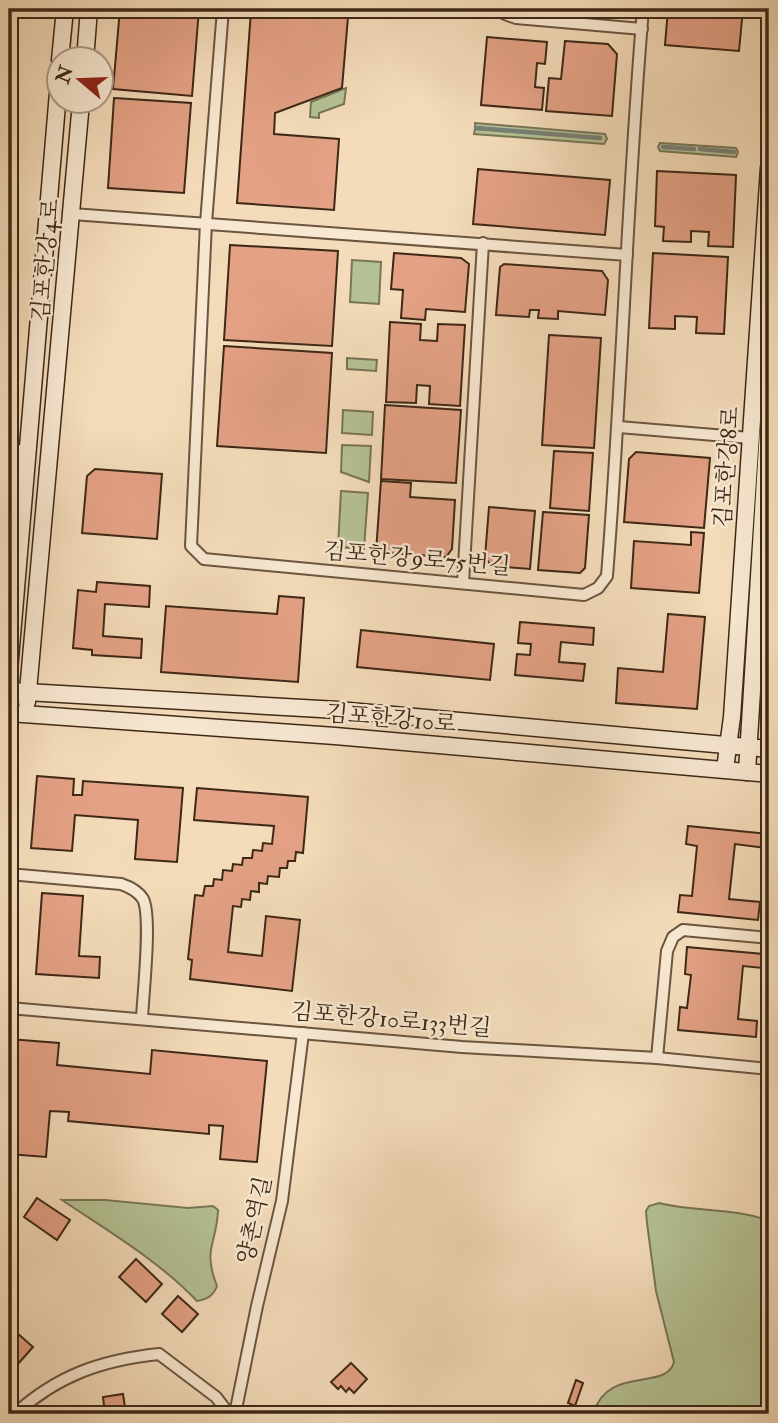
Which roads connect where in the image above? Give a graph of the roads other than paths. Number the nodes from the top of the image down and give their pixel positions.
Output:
1 (65, 9) edge
2 (89, 9) edge
3 (223, 9) edge
4 (500, 9) edge
5 (643, 9) edge
6 (642, 29) junction
7 (61, 46) edge
8 (86, 46) edge
9 (56, 116) edge
10 (80, 116) edge
11 (769, 168) edge
12 (72, 214) junction
13 (206, 223) junction
14 (483, 243) junction
15 (627, 255) junction
16 (769, 414) edge
17 (619, 427) junction
18 (750, 438) junction
19 (9, 449) edge
20 (27, 451) junction
21 (463, 583) junction
22 (9, 671) edge
23 (9, 691) edge
24 (28, 693) junction
25 (9, 713) edge
26 (26, 715) junction
27 (729, 745) junction
28 (750, 747) junction
29 (769, 749) edge
30 (725, 769) junction
31 (747, 772) junction
32 (769, 774) edge
33 (9, 874) edge
34 (769, 938) edge
35 (9, 1008) edge
36 (142, 1018) junction
37 (303, 1032) junction
38 (657, 1058) junction
39 (769, 1069) edge
40 (15, 1414) edge
41 (229, 1414) edge
42 (235, 1414) edge

1 - 7 street
2 - 8 street
3 - 13 street, 김포한강9로75번길
4 - 6 street
5 - 6 street, 김포한강9로75번길
6 - 15 street, 김포한강9로75번길
9 - 20 street, 김포한강4로
10 - 12 street, 김포한강4로
11 - 18 street, 김포한강8로
12 - 13 street
12 - 24 street, 김포한강4로
13 - 14 street
13 - 21 street, 김포한강9로75번길
14 - 15 street
14 - 21 street
15 - 17 street, 김포한강9로75번길
16 - 28 street, 김포한강8로
17 - 18 street
17 - 21 street, 김포한강9로75번길
18 - 27 street, 김포한강8로
19 - 20 street
20 - 22 street, 김포한강4로
23 - 24 street, 김포한강10로
24 - 26 street, 김포한강4로
24 - 27 street, 김포한강10로
25 - 26 street, 김포한강10로
26 - 30 street, 김포한강10로
27 - 28 street, 김포한강10로
27 - 30 street, 김포한강8로
28 - 29 street, 김포한강10로
28 - 31 street, 김포한강8로
30 - 31 street, 김포한강10로
31 - 32 street, 김포한강10로
33 - 36 street
34 - 38 street
35 - 36 street, 김포한강10로133번길
36 - 37 street, 김포한강10로133번길
37 - 38 street, 김포한강10로133번길
37 - 42 street, 양촌역길
38 - 39 street, 김포한강10로133번길
40 - 41 street

